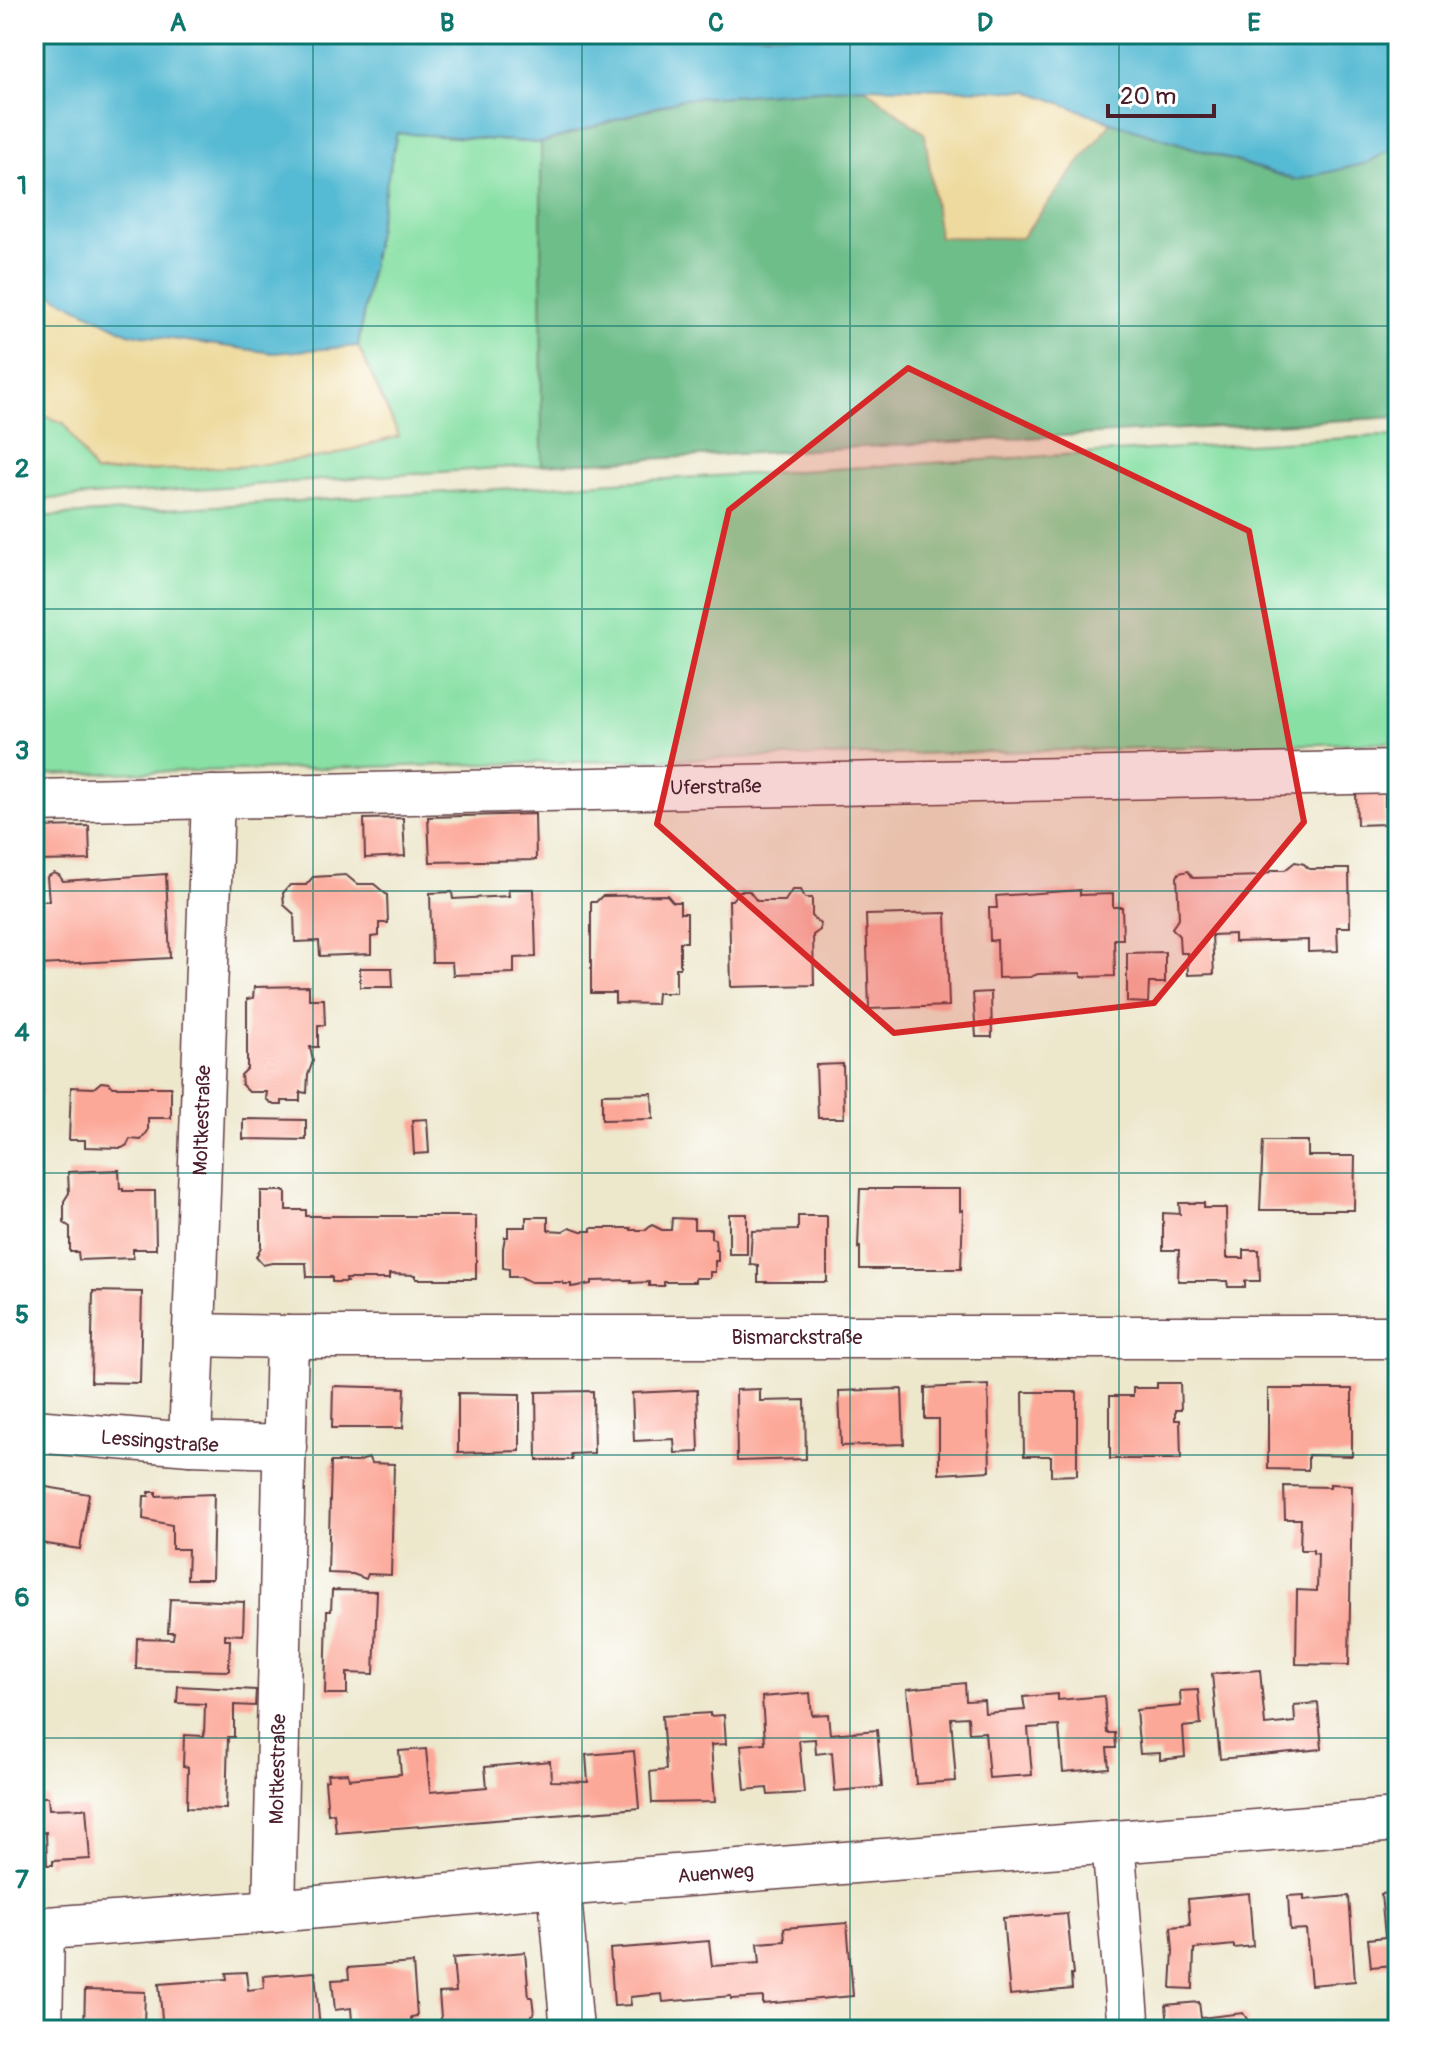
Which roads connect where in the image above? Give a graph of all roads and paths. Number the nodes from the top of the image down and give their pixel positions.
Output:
1 (1398, 772) edge
2 (213, 797) junction
3 (34, 801) edge
4 (195, 1335) junction
5 (287, 1337) junction
6 (1398, 1337) edge
7 (34, 1431) edge
8 (190, 1444) junction
9 (285, 1447) junction
10 (1398, 1820) edge
11 (1113, 1842) junction
12 (559, 1885) junction
13 (274, 1911) junction
14 (38, 1929) edge
15 (41, 2030) edge
16 (572, 2030) edge
17 (1129, 2030) edge

1 - 2 street, Uferstraße
2 - 3 street, Uferstraße
2 - 4 street, Moltkestraße
4 - 5 street, Bismarckstraße
4 - 8 street, Moltkestraße
5 - 6 street, Bismarckstraße
5 - 9 street, Moltkestraße
7 - 8 street, Lessingstraße
8 - 9 street, Lessingstraße
9 - 13 street, Moltkestraße
10 - 11 street, Auenweg
11 - 12 street, Auenweg
11 - 17 street
12 - 13 street, Auenweg
12 - 16 street
13 - 14 street, Auenweg
14 - 15 street

